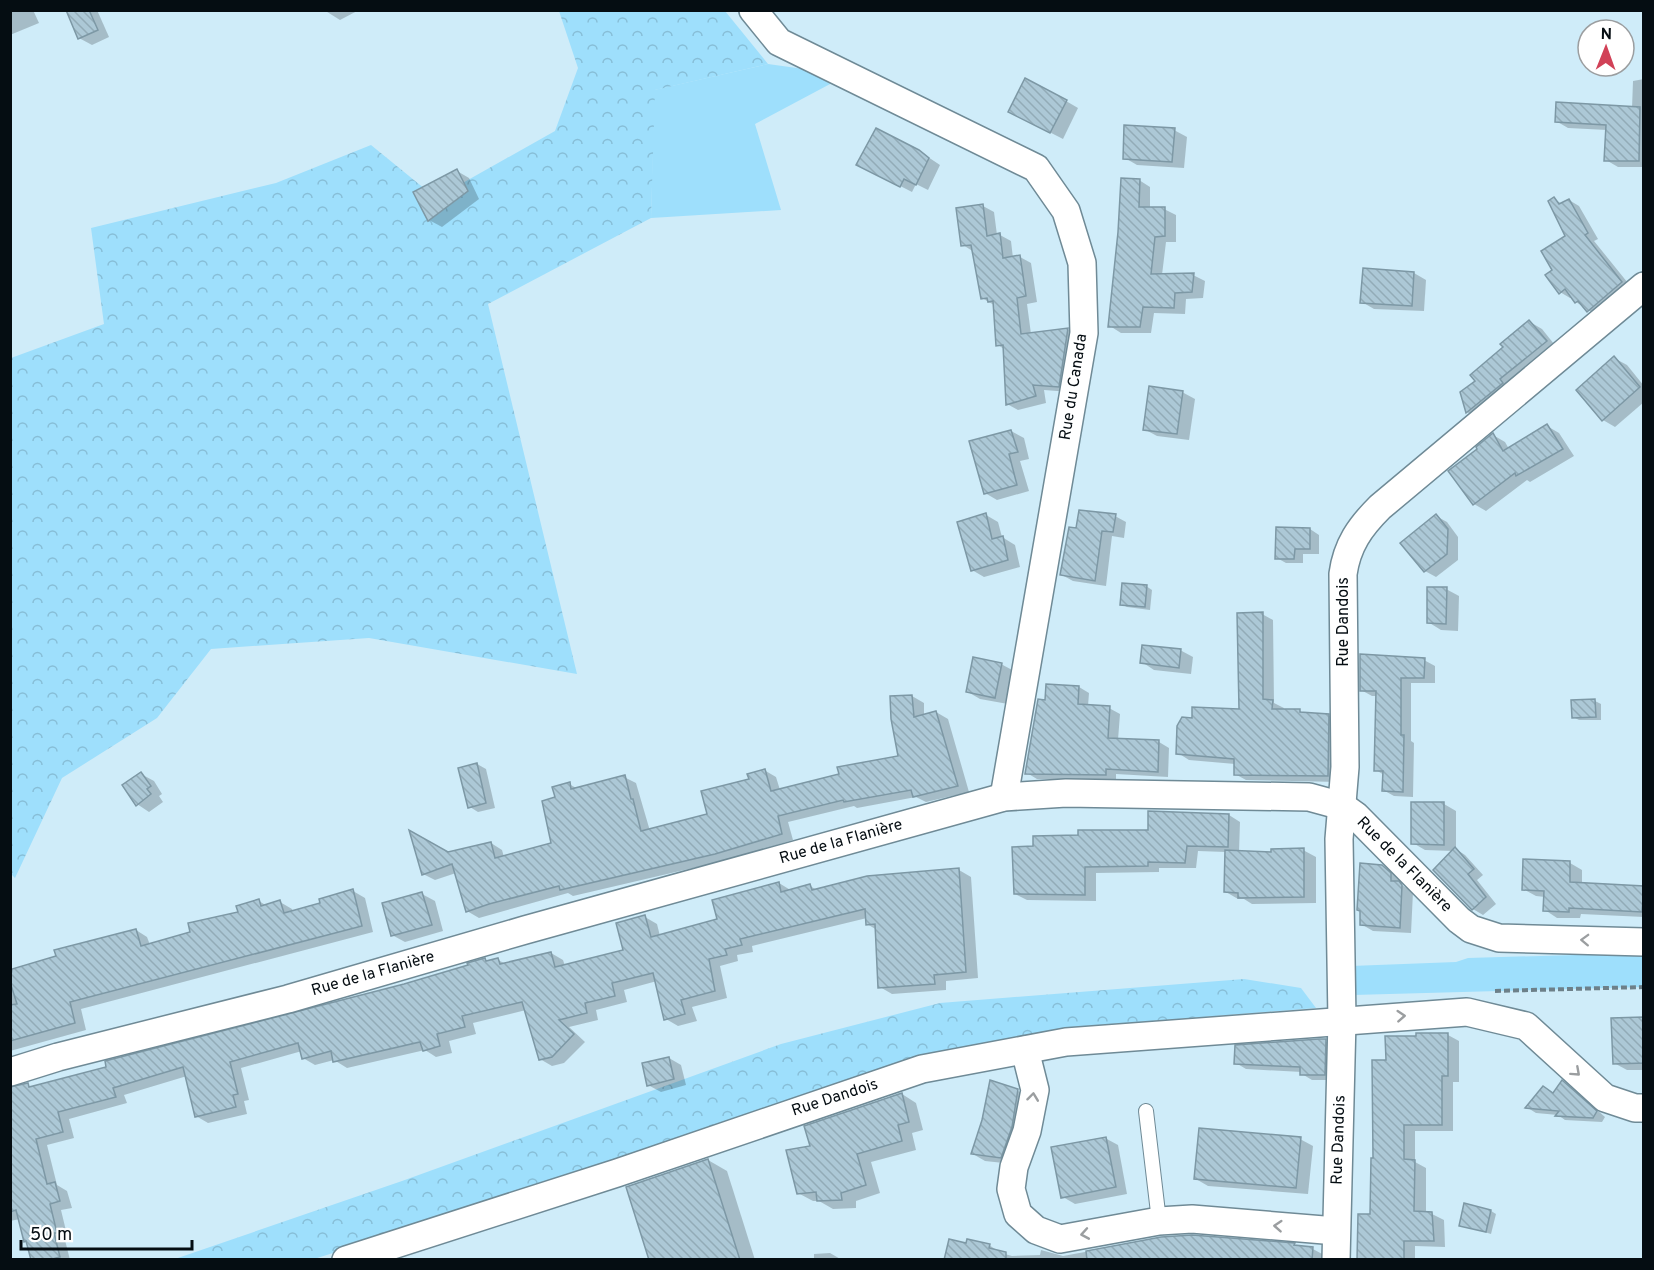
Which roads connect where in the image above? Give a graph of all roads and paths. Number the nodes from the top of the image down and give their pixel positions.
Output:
1 (753, 10) edge
2 (1644, 286) edge
3 (1004, 797) junction
4 (1342, 806) junction
5 (1644, 942) edge
6 (1342, 1020) junction
7 (1026, 1050) junction
8 (10, 1072) edge
9 (1644, 1108) edge
10 (1146, 1111) dead end
11 (1159, 1221) junction
12 (1336, 1231) junction
13 (346, 1260) edge
14 (1336, 1260) edge

1 - 3 street, Rue du Canada
2 - 4 street, Rue Dandois
3 - 4 street, Rue de la Flanière
3 - 8 street, Rue de la Flanière
5 -> 4 street, Rue de la Flanière
4 - 6 street, Rue Dandois
6 - 7 street, Rue Dandois
6 -> 9 street
6 - 12 street, Rue Dandois
11 -> 7 street
7 - 13 street, Rue Dandois
10 - 11 lane
12 -> 11 street
12 - 14 street, Rue Dandois

